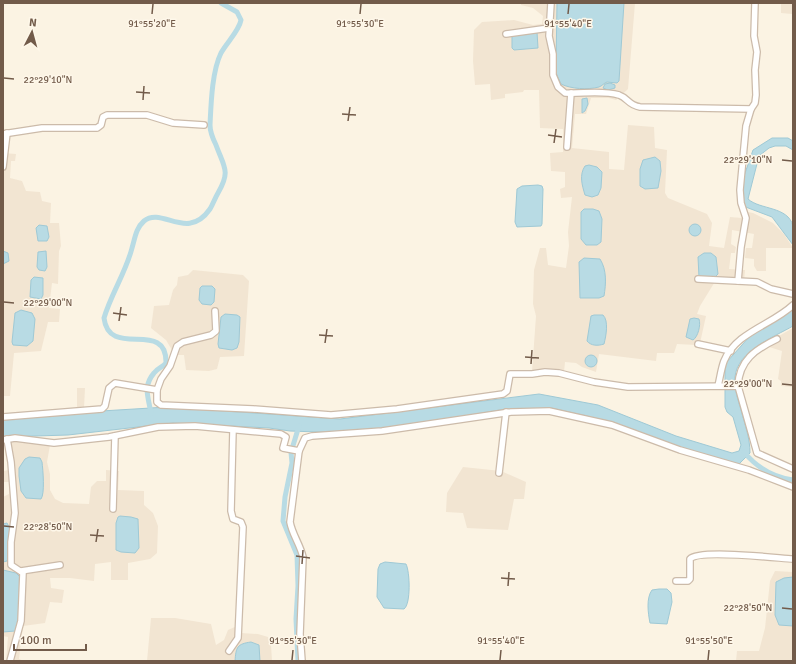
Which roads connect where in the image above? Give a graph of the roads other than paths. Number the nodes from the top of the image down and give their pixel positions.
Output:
1 (551, 3) edge
2 (756, 3) edge
3 (549, 28) junction
4 (506, 34) dead end
5 (571, 94) junction
6 (751, 108) junction
7 (204, 125) dead end
8 (5, 134) edge
9 (567, 147) dead end
10 (3, 167) edge
11 (698, 279) dead end
12 (738, 281) junction
13 (793, 294) edge
14 (793, 305) edge
15 (214, 311) dead end
16 (777, 339) dead end
17 (698, 344) dead end
18 (731, 351) junction
19 (720, 386) junction
20 (736, 386) junction
21 (155, 389) junction
22 (506, 412) junction
23 (3, 417) edge
24 (233, 430) junction
25 (115, 436) junction
26 (5, 439) edge
27 (298, 450) junction
28 (793, 469) edge
29 (499, 473) dead end
30 (793, 487) edge
31 (114, 509) dead end
32 (793, 559) edge
33 (60, 565) dead end
34 (21, 571) junction
35 (676, 581) dead end
36 (229, 651) dead end
37 (10, 661) edge
38 (302, 661) edge

1 - 3 street
2 - 6 street
3 - 4 street
3 - 5 street
5 - 6 street
5 - 9 street
6 - 12 street
7 - 8 street
8 - 10 street
11 - 12 street
12 - 13 street
14 - 18 street
15 - 21 street
16 - 20 street
17 - 18 street
18 - 19 street
19 - 20 street
19 - 21 street
20 - 28 street
21 - 23 street
22 - 27 street
22 - 29 street
22 - 30 street
24 - 25 street
24 - 27 street
24 - 36 street
25 - 26 street
25 - 31 street
26 - 34 street
27 - 38 street
32 - 35 street
33 - 34 street
34 - 37 street

